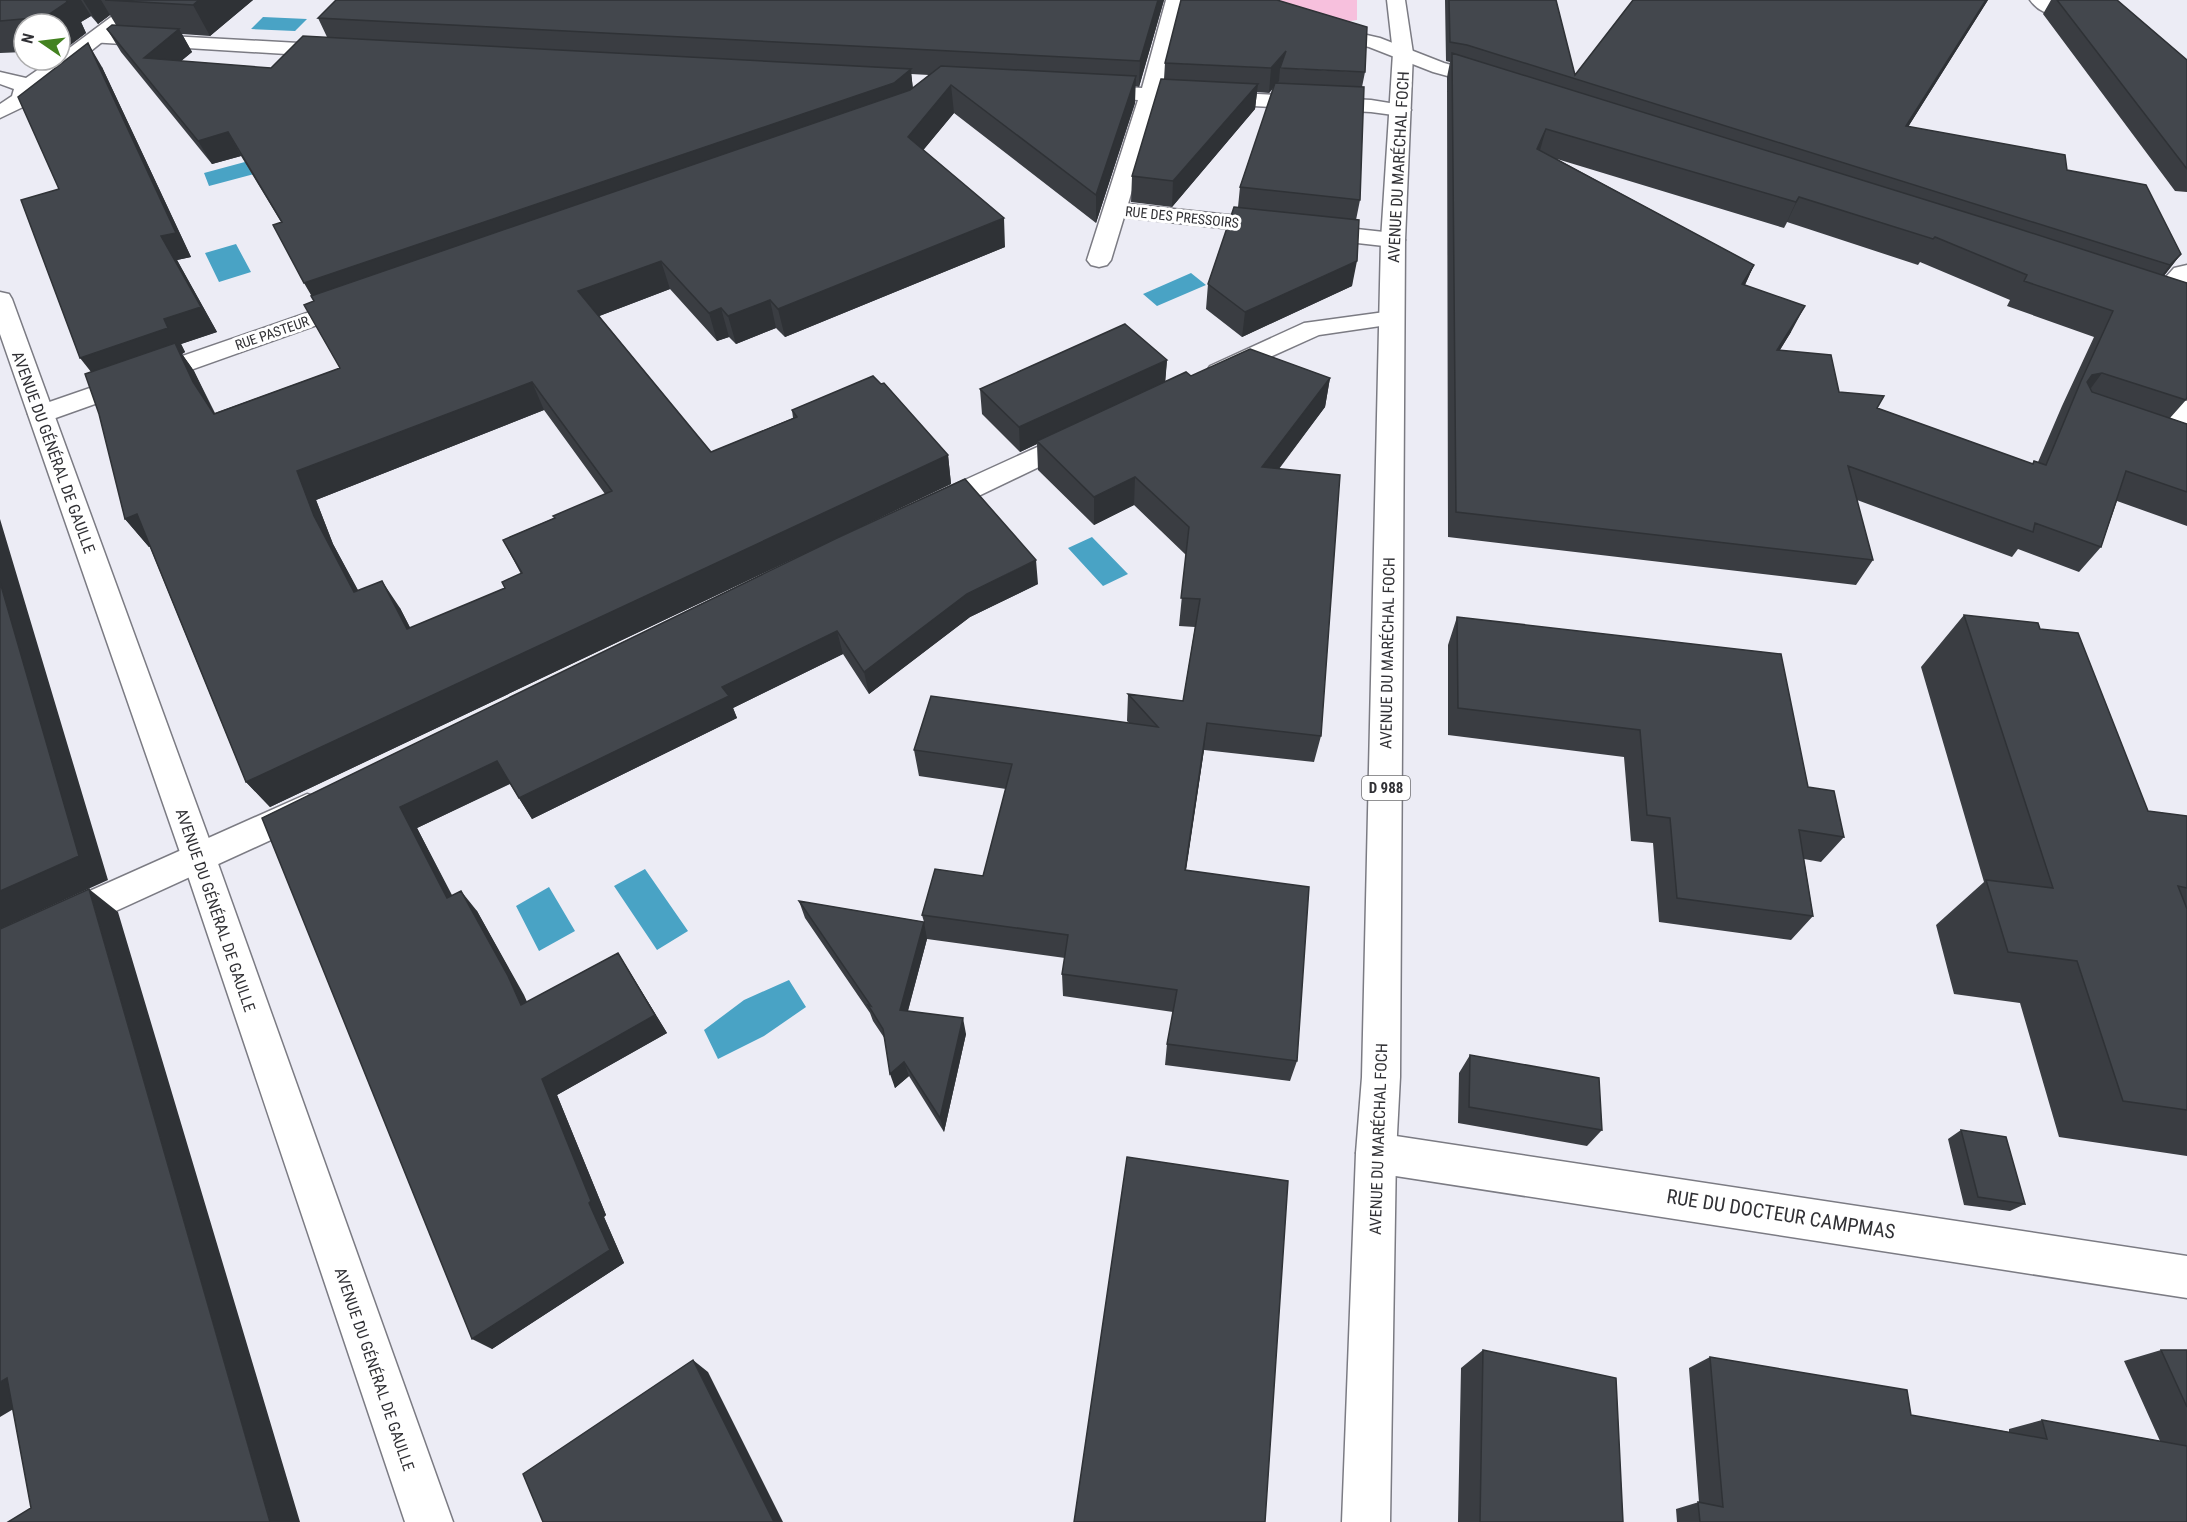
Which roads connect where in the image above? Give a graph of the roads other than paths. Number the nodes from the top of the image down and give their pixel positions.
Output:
1 (146, 0) edge
2 (1175, 0) edge
3 (1396, 0) edge
4 (1306, 26) edge
5 (97, 38) junction
6 (353, 52) edge
7 (1403, 53) junction
8 (0, 78) edge
9 (24, 87) junction
10 (1511, 89) edge
11 (1068, 90) edge
12 (1150, 94) junction
13 (1401, 110) junction
14 (0, 112) edge
15 (1114, 209) junction
16 (1393, 240) junction
17 (1099, 260) dead end
18 (2187, 272) edge
19 (377, 296) edge
20 (2159, 296) edge
21 (0, 299) edge
22 (1392, 318) junction
23 (1195, 383) edge
24 (2187, 407) edge
25 (41, 414) junction
26 (2123, 423) edge
27 (1099, 428) edge
28 (906, 518) edge
29 (328, 797) edge
30 (199, 858) junction
31 (0, 948) edge
32 (1376, 1153) junction
33 (2187, 1277) edge
34 (429, 1522) edge
35 (1366, 1522) edge

1 - 5 street
2 - 12 street, RUE DES PRESSOIRS
3 - 7 street, AVENUE DU MARÉCHAL FOCH / D 988
4 - 7 street
5 - 6 street
5 - 9 street
7 - 10 street
7 - 13 street, AVENUE DU MARÉCHAL FOCH / D 988
8 - 9 street
9 - 14 street
11 - 12 street
12 - 13 street
12 - 15 street, RUE DES PRESSOIRS
13 - 16 street, AVENUE DU MARÉCHAL FOCH / D 988
15 - 16 street, RUE DES PRESSOIRS
15 - 17 street, RUE DES PRESSOIRS
16 - 22 street, AVENUE DU MARÉCHAL FOCH / D 988
18 - 20 street
19 - 25 street, RUE PASTEUR
21 - 25 street, AVENUE DU GÉNÉRAL DE GAULLE
22 - 23 street
22 - 32 street, AVENUE DU MARÉCHAL FOCH / D 988
24 - 26 street
25 - 30 street, AVENUE DU GÉNÉRAL DE GAULLE
27 - 28 street
29 - 30 street
30 - 31 street
30 - 34 street, AVENUE DU GÉNÉRAL DE GAULLE
32 - 33 street, RUE DU DOCTEUR CAMPMAS
32 - 35 street, AVENUE DU MARÉCHAL FOCH / D 988

